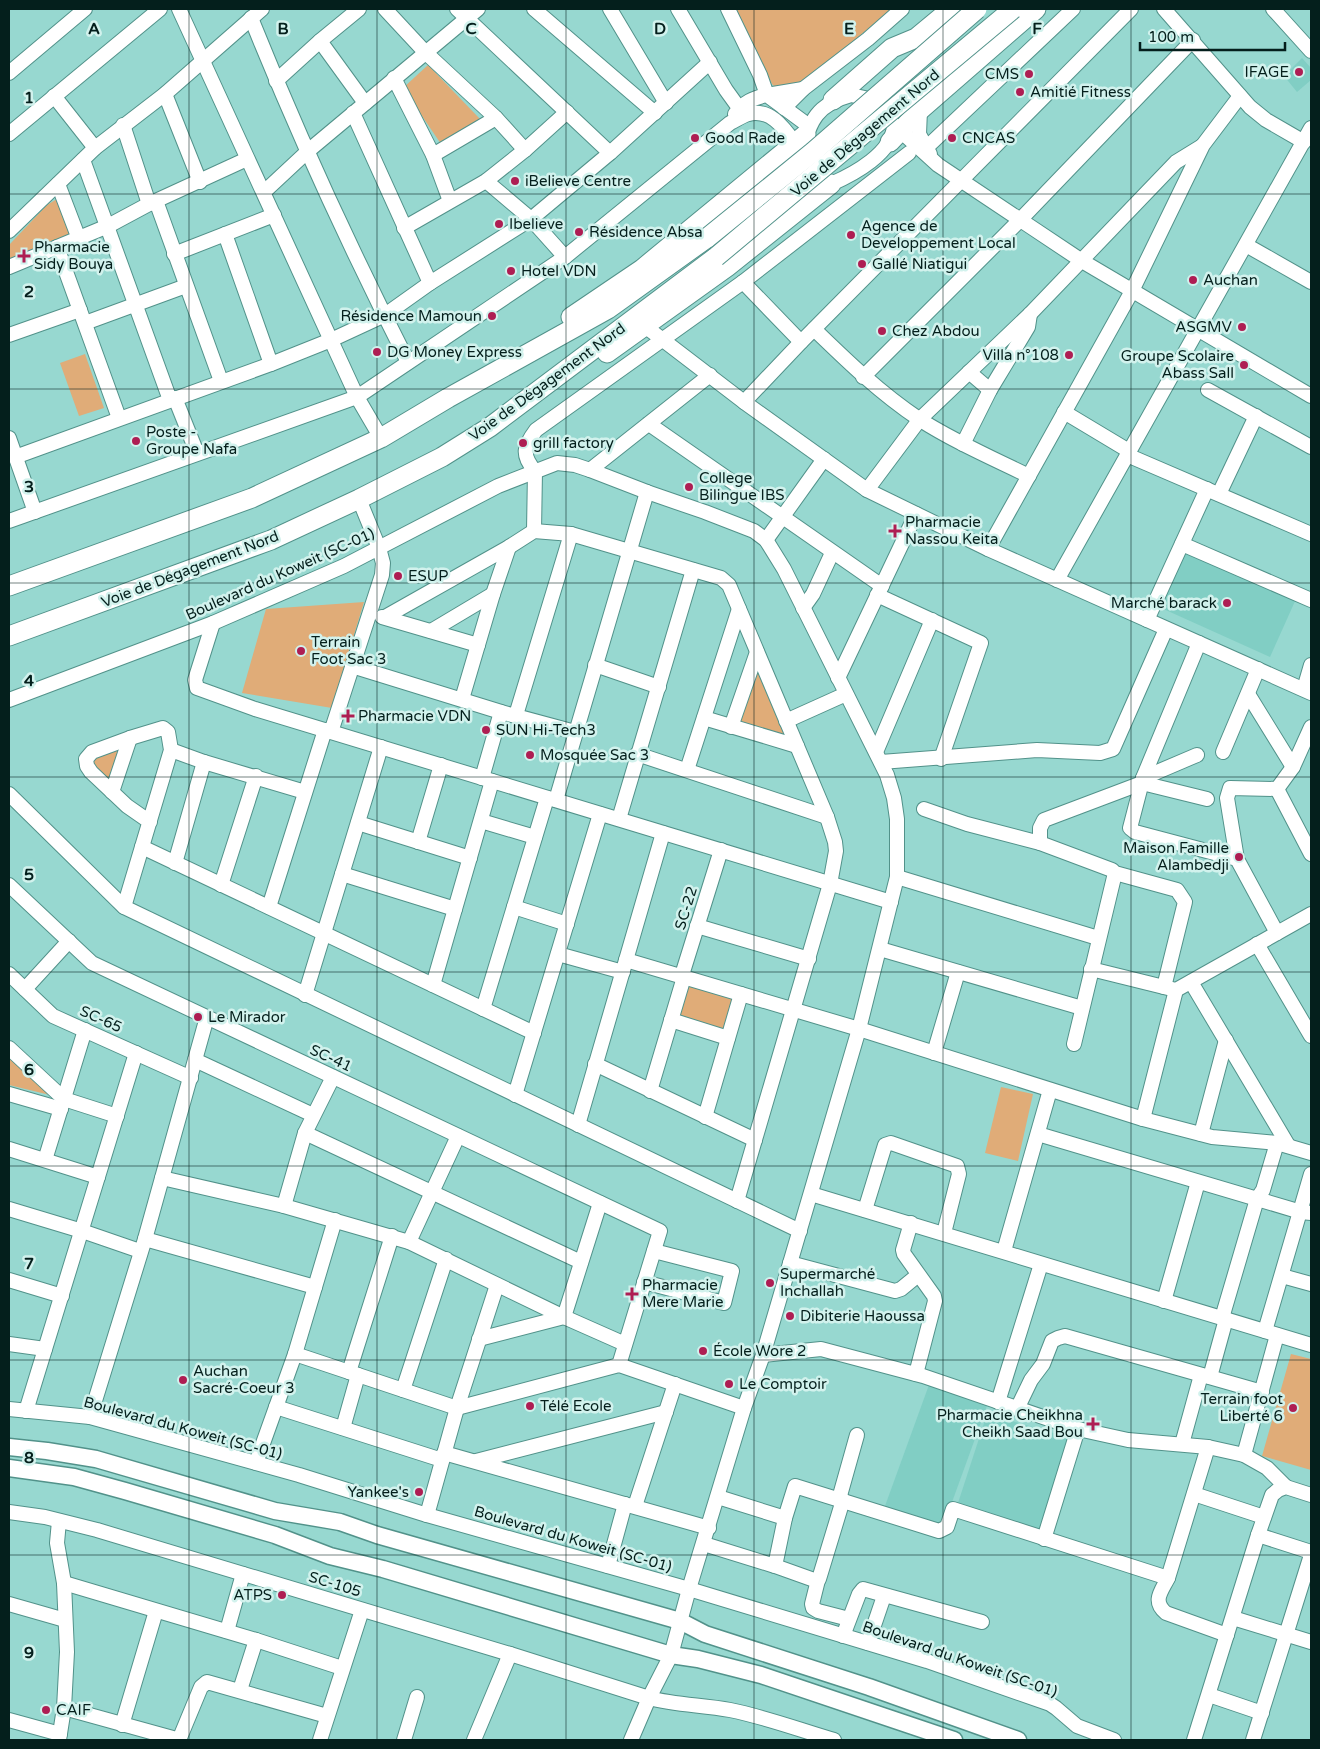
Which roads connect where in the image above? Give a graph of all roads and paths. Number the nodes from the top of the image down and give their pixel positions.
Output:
1 (85, 9) edge
2 (160, 9) edge
3 (179, 9) edge
4 (262, 9) edge
5 (359, 9) edge
6 (385, 9) edge
7 (478, 9) edge
8 (534, 9) edge
9 (610, 9) edge
10 (678, 9) edge
11 (728, 9) edge
12 (902, 9) edge
13 (951, 9) edge
14 (978, 9) edge
15 (1013, 9) edge
16 (1036, 9) edge
17 (1073, 9) edge
18 (1131, 9) edge
19 (1164, 9) edge
20 (1273, 9) edge
21 (462, 14) edge
22 (251, 18) junction
23 (1193, 40) junction
24 (320, 41) junction
25 (1311, 51) edge
26 (425, 52) junction
27 (202, 60) junction
28 (710, 62) junction
29 (9, 73) edge
30 (394, 78) junction
31 (276, 81) junction
32 (803, 89) junction
33 (165, 94) junction
34 (766, 95) junction
35 (54, 96) junction
36 (1240, 96) junction
37 (833, 100) junction
38 (365, 103) junction
39 (666, 103) junction
40 (784, 108) junction
41 (920, 110) junction
42 (744, 111) junction
43 (566, 112) junction
44 (353, 113) junction
45 (654, 113) junction
46 (496, 118) junction
47 (123, 125) junction
48 (1311, 128) edge
49 (895, 133) junction
50 (9, 134) edge
51 (803, 139) junction
52 (1304, 142) junction
53 (1203, 146) junction
54 (95, 148) junction
55 (926, 148) junction
56 (526, 150) junction
57 (308, 151) junction
58 (610, 153) junction
59 (909, 153) junction
60 (433, 155) junction
61 (876, 157) junction
62 (247, 159) junction
63 (83, 160) junction
64 (938, 165) junction
65 (486, 180) junction
66 (962, 181) junction
67 (200, 182) junction
68 (58, 184) junction
69 (831, 184) junction
70 (264, 192) junction
71 (450, 201) junction
72 (152, 203) junction
73 (274, 215) junction
74 (531, 219) junction
75 (1020, 220) junction
76 (108, 226) junction
77 (404, 228) junction
78 (9, 231) edge
79 (225, 234) junction
80 (79, 238) junction
81 (1246, 245) junction
82 (57, 247) junction
83 (174, 254) junction
84 (565, 257) junction
85 (1082, 261) junction
86 (9, 267) edge
87 (743, 282) junction
88 (1311, 282) edge
89 (430, 283) junction
90 (186, 286) junction
91 (1132, 290) junction
92 (136, 304) junction
93 (80, 310) junction
94 (1030, 314) junction
95 (385, 315) junction
96 (86, 323) junction
97 (646, 327) junction
98 (814, 329) junction
99 (1198, 330) junction
100 (9, 336) edge
101 (331, 340) junction
102 (663, 340) junction
103 (801, 342) junction
104 (408, 362) junction
105 (271, 364) junction
106 (506, 366) junction
107 (969, 372) junction
108 (710, 375) junction
109 (863, 376) junction
110 (221, 381) junction
111 (990, 390) junction
112 (1208, 390) dead end
113 (1311, 396) edge
114 (357, 397) junction
115 (173, 399) junction
116 (744, 402) junction
117 (1064, 412) junction
118 (1256, 416) junction
119 (119, 418) junction
120 (920, 419) junction
121 (649, 424) junction
122 (490, 427) junction
123 (381, 438) junction
124 (963, 444) junction
125 (11, 447) edge
126 (1311, 447) edge
127 (197, 453) junction
128 (1128, 453) junction
129 (824, 459) junction
130 (590, 470) junction
131 (535, 471) junction
132 (1028, 476) junction
133 (867, 490) junction
134 (647, 492) junction
135 (1213, 492) junction
136 (359, 500) junction
137 (35, 512) junction
138 (916, 514) junction
139 (782, 518) junction
140 (9, 522) edge
141 (534, 531) junction
142 (571, 534) junction
143 (1311, 534) edge
144 (766, 540) junction
145 (1182, 544) junction
146 (509, 547) junction
147 (379, 548) junction
148 (988, 549) junction
149 (630, 550) junction
150 (832, 552) junction
151 (693, 570) junction
152 (1057, 580) junction
153 (9, 586) edge
154 (879, 591) junction
155 (493, 594) junction
156 (1311, 600) edge
157 (803, 608) junction
158 (739, 609) junction
159 (369, 613) junction
160 (385, 618) junction
161 (932, 620) junction
162 (1147, 620) junction
163 (213, 623) junction
164 (1166, 629) junction
165 (431, 631) junction
166 (9, 636) edge
167 (1199, 643) junction
168 (478, 645) junction
169 (757, 652) junction
170 (594, 665) junction
171 (1311, 665) edge
172 (352, 666) junction
173 (1258, 669) junction
174 (838, 678) junction
175 (659, 687) junction
176 (1308, 691) edge
177 (846, 694) junction
178 (1248, 694) junction
179 (462, 699) junction
180 (9, 700) edge
181 (501, 712) junction
182 (516, 715) junction
183 (704, 718) junction
184 (786, 721) junction
185 (731, 727) junction
186 (1311, 727) edge
187 (328, 731) junction
188 (575, 732) junction
189 (130, 738) junction
190 (797, 746) junction
191 (1307, 746) edge
192 (381, 747) junction
193 (172, 750) junction
194 (1223, 752) dead end
195 (638, 754) junction
196 (1196, 755) dead end
197 (879, 757) junction
198 (941, 758) junction
199 (204, 762) junction
200 (441, 766) junction
201 (1293, 767) junction
202 (687, 770) junction
203 (256, 776) junction
204 (487, 779) junction
205 (1142, 780) junction
206 (1277, 789) junction
207 (112, 792) junction
208 (305, 792) junction
209 (9, 794) edge
210 (552, 799) junction
211 (1206, 799) dead end
212 (924, 809) dead end
213 (600, 814) junction
214 (828, 816) junction
215 (619, 819) junction
216 (481, 821) junction
217 (150, 822) junction
218 (358, 823) junction
219 (664, 833) junction
220 (536, 837) junction
221 (418, 842) junction
222 (1040, 843) junction
223 (142, 847) junction
224 (720, 850) junction
225 (1311, 854) edge
226 (470, 858) junction
227 (1237, 859) junction
228 (174, 863) junction
229 (342, 874) junction
230 (1115, 874) junction
231 (897, 877) junction
232 (830, 884) junction
233 (9, 885) edge
234 (221, 885) junction
235 (891, 902) junction
236 (124, 907) junction
237 (269, 907) junction
238 (514, 907) junction
239 (455, 909) junction
240 (1311, 914) edge
241 (567, 924) junction
242 (697, 926) junction
243 (323, 933) junction
244 (1277, 933) junction
245 (1098, 938) junction
246 (69, 941) junction
247 (1257, 944) junction
248 (880, 949) junction
249 (558, 954) junction
250 (809, 959) junction
251 (624, 966) junction
252 (1091, 969) junction
253 (958, 972) junction
254 (9, 974) edge
255 (683, 976) junction
256 (1191, 982) junction
257 (433, 985) junction
258 (1170, 988) junction
259 (25, 989) junction
260 (741, 994) junction
261 (305, 995) junction
262 (1082, 1008) junction
263 (483, 1009) junction
264 (794, 1010) junction
265 (207, 1018) junction
266 (671, 1020) junction
267 (859, 1029) junction
268 (85, 1030) junction
269 (534, 1033) junction
270 (1311, 1036) edge
271 (728, 1038) junction
272 (1226, 1040) junction
273 (1074, 1044) dead end
274 (9, 1048) edge
275 (136, 1053) junction
276 (934, 1053) junction
277 (195, 1060) junction
278 (595, 1064) junction
279 (333, 1077) junction
280 (190, 1078) junction
281 (1050, 1090) junction
282 (650, 1091) junction
283 (9, 1094) edge
284 (516, 1095) junction
285 (62, 1104) junction
286 (313, 1115) junction
287 (117, 1116) junction
288 (705, 1117) junction
289 (1144, 1119) junction
290 (578, 1125) junction
291 (305, 1132) junction
292 (1038, 1134) junction
293 (1201, 1134) junction
294 (458, 1136) junction
295 (755, 1140) junction
296 (1283, 1144) junction
297 (9, 1149) edge
298 (1311, 1153) edge
299 (45, 1160) junction
300 (1311, 1174) edge
301 (98, 1177) junction
302 (162, 1178) junction
303 (1198, 1182) junction
304 (432, 1191) junction
305 (811, 1194) junction
306 (1257, 1199) junction
307 (736, 1201) junction
308 (600, 1204) junction
309 (284, 1206) junction
310 (9, 1209) edge
311 (865, 1210) junction
312 (1306, 1212) edge
313 (335, 1220) junction
314 (911, 1223) junction
315 (82, 1231) junction
316 (800, 1231) junction
317 (944, 1233) junction
318 (392, 1236) junction
319 (409, 1242) junction
320 (143, 1245) junction
321 (654, 1251) junction
322 (1004, 1252) junction
323 (446, 1259) junction
324 (581, 1262) junction
325 (790, 1263) junction
326 (1041, 1264) junction
327 (918, 1275) junction
328 (1282, 1276) junction
329 (9, 1280) edge
330 (644, 1282) junction
331 (1311, 1284) edge
332 (497, 1285) junction
333 (314, 1288) junction
334 (62, 1296) junction
335 (1164, 1301) junction
336 (564, 1317) junction
337 (1224, 1319) junction
338 (1271, 1333) junction
339 (479, 1339) junction
340 (9, 1344) edge
341 (625, 1344) junction
342 (1311, 1345) edge
343 (45, 1349) junction
344 (294, 1354) junction
345 (763, 1355) junction
346 (619, 1364) junction
347 (354, 1374) junction
348 (916, 1374) junction
349 (1205, 1376) junction
350 (675, 1384) junction
351 (403, 1390) junction
352 (1262, 1392) junction
353 (998, 1402) junction
354 (276, 1407) junction
355 (457, 1408) junction
356 (744, 1408) junction
357 (9, 1409) edge
358 (1017, 1409) junction
359 (26, 1411) junction
360 (666, 1412) junction
361 (90, 1417) junction
362 (343, 1428) junction
363 (1078, 1429) junction
364 (857, 1435) dead end
365 (1182, 1444) junction
366 (9, 1447) edge
367 (1208, 1447) junction
368 (1244, 1455) junction
369 (443, 1456) junction
370 (475, 1461) junction
371 (256, 1463) junction
372 (9, 1468) edge
373 (1286, 1487) junction
374 (1194, 1494) junction
375 (1311, 1495) edge
376 (718, 1498) junction
377 (841, 1499) junction
378 (630, 1505) junction
379 (9, 1512) edge
380 (427, 1515) junction
381 (1264, 1517) junction
382 (786, 1518) junction
383 (59, 1521) junction
384 (709, 1528) junction
385 (1258, 1536) junction
386 (1044, 1539) junction
387 (704, 1544) junction
388 (1311, 1553) edge
389 (608, 1566) junction
390 (775, 1566) junction
391 (243, 1574) junction
392 (1168, 1578) junction
393 (818, 1580) junction
394 (64, 1583) junction
395 (689, 1589) junction
396 (884, 1596) junction
397 (9, 1604) edge
398 (362, 1610) junction
399 (156, 1612) junction
400 (1233, 1618) junction
401 (849, 1619) junction
402 (65, 1620) junction
403 (680, 1621) junction
404 (982, 1622) dead end
405 (226, 1631) junction
406 (1286, 1635) junction
407 (843, 1636) junction
408 (1228, 1636) junction
409 (256, 1640) junction
410 (1311, 1642) edge
411 (868, 1644) junction
412 (510, 1654) junction
413 (671, 1655) junction
414 (342, 1668) junction
415 (240, 1690) junction
416 (1209, 1695) junction
417 (417, 1698) dead end
418 (649, 1698) junction
419 (64, 1708) junction
420 (1262, 1713) junction
421 (327, 1716) junction
422 (9, 1720) edge
423 (122, 1725) junction
424 (60, 1737) edge
425 (179, 1740) edge
426 (320, 1740) edge
427 (404, 1740) edge
428 (474, 1740) edge
429 (631, 1740) edge
430 (834, 1740) edge
431 (954, 1740) edge
432 (1018, 1740) edge
433 (1114, 1740) edge
434 (1194, 1740) edge
435 (1253, 1740) edge

1 - 29 street
2 - 35 street
3 - 27 street
4 - 22 street
5 - 24 street
6 - 26 street
7 - 21 street
8 - 45 street
9 - 39 street
10 - 28 street
11 - 34 street
12 - 32 street
13 - 37 highway
14 - 106 highway, Voie de Dégagement Nord, bridge
15 - 122 highway, Voie de Dégagement Nord, bridge
16 - 41 highway
17 - 55 street
18 - 66 street
19 - 23 street
20 - 25 street
21 - 26 street
21 - 43 street
22 - 27 street
22 - 31 street
23 - 36 street
23 - 75 street
24 - 31 street
24 - 38 street
26 - 30 street
26 - 46 street
27 - 33 street
27 - 62 street
28 - 39 street
28 - 42 street
30 - 38 street
30 - 60 street
31 - 57 street
32 - 34 street
32 - 40 street
33 - 47 street
33 - 67 street
34 - 40 street
34 - 42 street
35 - 50 street
35 - 54 street
36 - 52 street
36 - 53 street
37 - 49 street
37 - 51 street
38 - 44 street
39 - 45 street
40 - 51 street
41 - 49 highway
41 - 55 street
42 - 51 street
42 - 84 street
43 - 56 street
43 - 58 street
44 - 57 street
44 - 77 street
45 - 58 street
46 - 56 street
46 - 60 street
47 - 54 street
47 - 72 street
48 - 52 street
49 - 61 street
49 - 64 street
51 - 69 street
51 - 106 highway
52 - 81 street
53 - 85 street
53 - 91 street
54 - 63 street
55 - 64 street
56 - 65 street
57 - 70 street
57 - 95 street
58 - 74 street
59 - 61 street
59 - 64 street
59 - 87 street
60 - 71 street
61 - 69 street
62 - 67 street
62 - 70 street
63 - 68 street
63 - 76 street
64 - 66 street
65 - 71 street
65 - 74 street
66 - 75 street
66 - 98 street
67 - 72 street
68 - 78 street
68 - 80 street
69 - 97 highway
70 - 73 street
71 - 77 street
72 - 76 street
72 - 83 street
73 - 79 street
73 - 101 street
74 - 84 street
74 - 89 street
75 - 85 street
75 - 109 street
76 - 80 street
76 - 92 street
77 - 89 street
79 - 83 street
79 - 105 street
80 - 82 street
81 - 88 street
81 - 99 street
82 - 86 street
82 - 93 street
83 - 90 street
84 - 104 street
85 - 91 street
85 - 94 street
87 - 102 street
87 - 103 street
89 - 95 street
90 - 92 street
90 - 110 street
91 - 99 street
91 - 117 street
92 - 96 street
92 - 115 street
93 - 96 street
93 - 100 street
94 - 107 street
94 - 111 street
95 - 101 street
95 - 104 street
96 - 119 street
97 - 102 street
97 - 122 highway
98 - 103 street
98 - 109 street
99 - 113 street
99 - 128 street
101 - 105 street
101 - 114 street
102 - 108 street
102 - 131 street
103 - 116 street
104 - 114 street
105 - 110 street
106 - 123 highway, Voie de Dégagement Nord
107 - 111 street
107 - 120 street
108 - 116 street
108 - 121 street
109 - 120 street
110 - 115 street
111 - 124 street
112 - 118 street
114 - 123 street
114 - 127 street
115 - 119 street
115 - 127 street
116 - 129 street
117 - 128 street
117 - 132 street
118 - 126 street
118 - 135 street
119 - 125 street
120 - 124 street
120 - 133 street
121 - 130 street
121 - 139 street
122 - 136 highway, Voie de Dégagement Nord
123 - 153 highway, Voie de Dégagement Nord
124 - 132 street
125 - 137 street
127 - 137 street
128 - 135 street
128 - 152 street
129 - 133 street
129 - 139 street
130 - 131 street, Boulevard du Koweit (SC-01)
130 - 134 street
131 - 141 street
131 - 147 street, Boulevard du Koweit (SC-01)
132 - 148 street
133 - 138 street
134 - 144 street
134 - 149 street
135 - 143 street
135 - 145 street
136 - 147 street
136 - 166 highway, Voie de Dégagement Nord
137 - 140 street
138 - 148 street
138 - 154 street
139 - 144 street
139 - 150 street
141 - 142 street
141 - 146 street
142 - 149 street
142 - 182 street
144 - 157 street
145 - 156 street
145 - 162 street
146 - 155 street
146 - 160 street
147 - 159 street
147 - 163 street, Boulevard du Koweit (SC-01)
148 - 152 street
149 - 151 street
149 - 170 street
150 - 154 street
150 - 157 street
151 - 158 street
151 - 175 street
152 - 162 street
154 - 161 street
154 - 174 street
155 - 165 street
155 - 168 street
157 - 174 street
158 - 169 street
158 - 183 street
159 - 160 street
159 - 172 street
160 - 165 street
161 - 197 street
161 - 198 street
162 - 164 street
163 - 180 street, Boulevard du Koweit (SC-01)
163 - 187 street
164 - 167 street
164 - 198 street
165 - 168 street
167 - 173 street
167 - 205 street
168 - 179 street
169 - 184 street
169 - 185 street
170 - 175 street
170 - 188 street
171 - 176 street
172 - 179 street
172 - 187 street
173 - 176 street
173 - 178 street
174 - 177 street
175 - 195 street
177 - 184 street
177 - 197 street
178 - 194 street
178 - 201 street
179 - 181 street
181 - 182 street
181 - 204 street
182 - 188 street
183 - 185 street
183 - 202 street
184 - 190 street
185 - 190 street
186 - 191 street
187 - 192 street
187 - 208 street
188 - 210 street
189 - 193 street
189 - 207 street
189 - 207 street
190 - 214 street
191 - 201 street
192 - 200 street
192 - 218 street
193 - 199 street
193 - 217 street
195 - 202 street
195 - 215 street
196 - 205 street
197 - 198 street
197 - 231 street
199 - 203 street
199 - 228 street
200 - 204 street
200 - 221 street
201 - 206 street
202 - 214 street
203 - 208 street
203 - 234 street
204 - 210 street
204 - 216 street
205 - 211 street
205 - 222 street
205 - 227 street
206 - 225 street
206 - 227 street
207 - 217 street
208 - 237 street
209 - 236 street
210 - 213 street
210 - 220 street
212 - 222 street
213 - 215 street
213 - 241 street
214 - 232 street
215 - 219 street
216 - 220 street
216 - 226 street
217 - 223 street
218 - 221 street
218 - 229 street
219 - 224 street
219 - 251 street
220 - 238 street
221 - 226 street
222 - 230 street
223 - 228 street
223 - 236 street
224 - 232 street
224 - 242 street, SC-22
226 - 239 street
227 - 244 street
228 - 234 street
229 - 239 street
229 - 243 street
230 - 245 street
230 - 258 street
231 - 235 street
231 - 245 street
232 - 235 street
232 - 250 street
233 - 246 street, SC-41
234 - 237 street
235 - 248 street
236 - 261 street
237 - 243 street
238 - 241 street
238 - 263 street
239 - 257 street
240 - 244 street
241 - 249 street
242 - 250 street
242 - 255 street, SC-22
243 - 257 street
243 - 261 street
244 - 247 street
245 - 252 street
246 - 259 street
246 - 265 street, SC-41
247 - 256 street
247 - 270 street
248 - 253 street
248 - 267 street
249 - 251 street
249 - 269 street
250 - 264 street
251 - 255 street
251 - 278 street
252 - 258 street
252 - 262 street
253 - 262 street
253 - 276 street
254 - 259 street, SC-65
255 - 260 street
255 - 266 street, SC-22
256 - 258 street
256 - 272 street
257 - 263 street
258 - 289 street
259 - 268 street, SC-65
260 - 264 street
260 - 271 street
261 - 284 street
262 - 273 street
263 - 269 street
264 - 267 street
264 - 295 street
265 - 277 street
265 - 279 street, SC-41
266 - 271 street
266 - 282 street, SC-22
267 - 276 street
267 - 305 street
268 - 275 street, SC-65
268 - 285 street
269 - 284 street
271 - 288 street
272 - 293 street
272 - 296 street
274 - 285 street
275 - 280 street, SC-65
275 - 287 street
276 - 281 street
277 - 280 street
277 - 286 street
278 - 282 street
278 - 290 street
279 - 286 street
279 - 294 street, SC-41
280 - 302 street
281 - 289 street
281 - 292 street
282 - 288 street
283 - 285 street
284 - 290 street
285 - 287 street
285 - 299 street
286 - 291 street
287 - 301 street
288 - 295 street
289 - 293 street
290 - 307 street
291 - 304 street
291 - 309 street
292 - 303 street
292 - 322 street
293 - 296 street
294 - 304 street
294 - 308 street, SC-41
295 - 307 street
296 - 298 street
296 - 306 street
297 - 299 street
299 - 301 street
300 - 312 street
301 - 315 street
302 - 309 street
302 - 320 street
303 - 306 street
303 - 335 street
304 - 319 street
304 - 324 street
305 - 311 street
305 - 316 street
306 - 312 street
306 - 337 street
307 - 316 street
308 - 321 street, SC-41
308 - 324 street
309 - 313 street
310 - 315 street
311 - 314 street
311 - 317 street
312 - 328 street
313 - 318 street
313 - 333 street
314 - 317 street
314 - 327 street
315 - 320 street
315 - 334 street
316 - 325 street
317 - 322 street
318 - 319 street
318 - 347 street
319 - 323 street
320 - 333 street
320 - 361 street
321 - 330 street
321 - 330 street
322 - 326 street
323 - 332 street
323 - 351 street
324 - 336 street
325 - 327 street
325 - 345 street
326 - 335 street
326 - 353 street
327 - 348 street
328 - 331 street
328 - 338 street
329 - 334 street
330 - 341 street
332 - 336 street
332 - 339 street
333 - 344 street
334 - 343 street
335 - 337 street
336 - 339 street
336 - 341 street
337 - 338 street
337 - 349 street
338 - 342 street
338 - 352 street
339 - 355 street
340 - 343 street
341 - 346 street
343 - 359 street
344 - 347 street
344 - 354 street
345 - 348 street
345 - 356 street
346 - 350 street
346 - 355 street
347 - 351 street
347 - 362 street
348 - 353 street
349 - 352 street
349 - 358 street
349 - 365 street
350 - 356 street
350 - 360 street
351 - 355 street
352 - 368 street
353 - 358 street
354 - 362 street
354 - 371 street
355 - 369 street
356 - 376 street
357 - 359 street, Boulevard du Koweit (SC-01)
358 - 363 street
359 - 361 street, Boulevard du Koweit (SC-01)
360 - 370 street
360 - 378 street
361 - 371 street, Boulevard du Koweit (SC-01)
362 - 369 street
363 - 365 street
363 - 386 street
364 - 377 street
365 - 367 street
366 - 403 main road
367 - 368 street
367 - 374 street
368 - 373 street
369 - 370 street
369 - 380 street
370 - 378 street
371 - 380 street, Boulevard du Koweit (SC-01)
372 - 413 main road
373 - 375 street
373 - 381 street
374 - 381 street
374 - 392 street
376 - 382 street
376 - 384 street
377 - 382 street
377 - 386 street
377 - 393 street
378 - 384 street
378 - 389 street
379 - 383 street, SC-105
380 - 389 street, Boulevard du Koweit (SC-01)
381 - 385 street
382 - 390 street
383 - 391 street, SC-105
383 - 394 street
384 - 387 street
385 - 388 street
385 - 400 street
386 - 392 street
387 - 390 street
387 - 395 street
388 - 406 street
389 - 395 street, Boulevard du Koweit (SC-01)
390 - 393 street
391 - 398 street, SC-105
391 - 405 street
392 - 408 street
393 - 401 street
394 - 399 street
394 - 402 street
395 - 403 street
395 - 407 street, Boulevard du Koweit (SC-01)
396 - 401 street
396 - 404 street
396 - 411 street
397 - 402 street
398 - 412 street, SC-105
398 - 414 street
399 - 405 street
399 - 423 street
400 - 406 street
400 - 408 street
401 - 407 street
402 - 419 street
403 - 413 street
403 - 432 main road
405 - 409 street
406 - 410 street
406 - 420 street
407 - 411 street, Boulevard du Koweit (SC-01)
408 - 416 street
409 - 414 street
409 - 415 street
411 - 433 street, Boulevard du Koweit (SC-01)
412 - 418 street, SC-105
412 - 428 street
413 - 418 street
413 - 431 main road
414 - 421 street
415 - 421 street
415 - 425 street
416 - 420 street
416 - 434 street
417 - 427 street
418 - 429 street
418 - 430 street, SC-105
419 - 423 street
419 - 424 street
420 - 435 street
421 - 426 street
422 - 424 street
423 - 425 street

